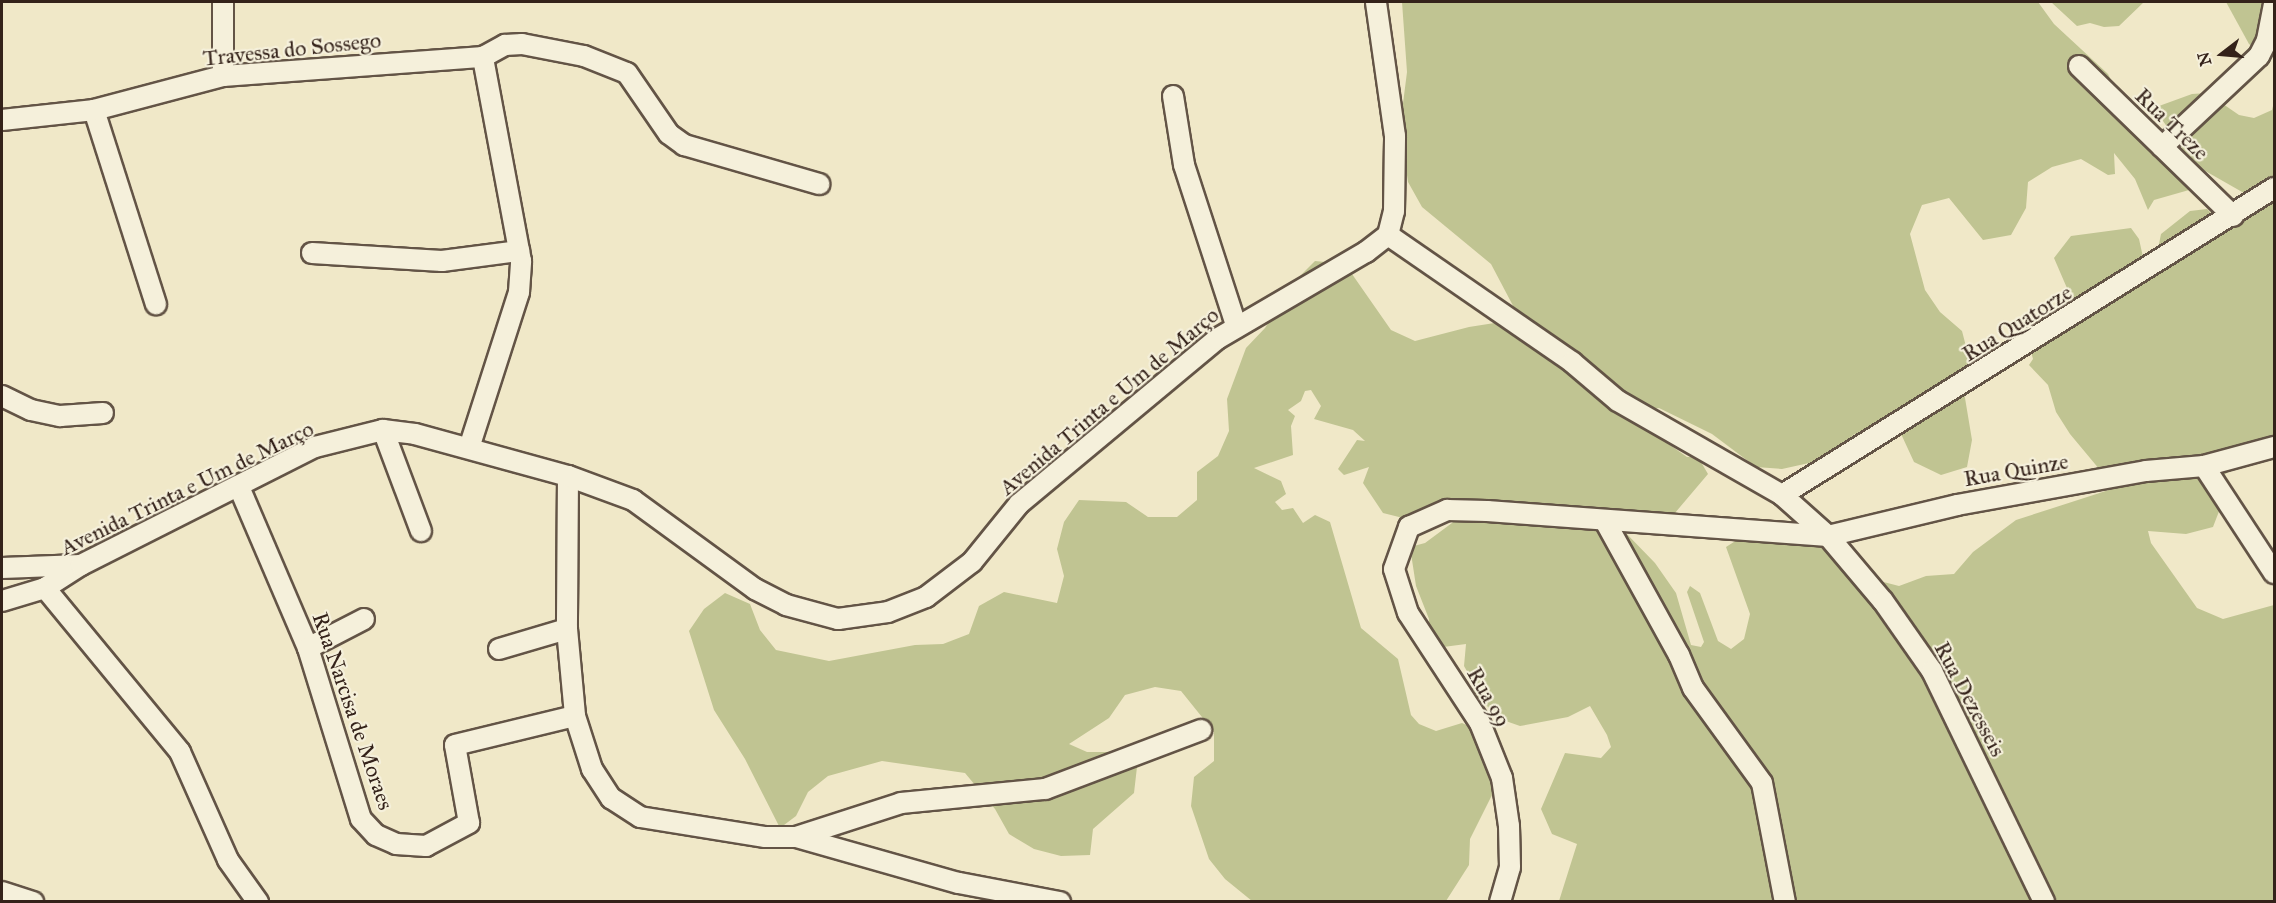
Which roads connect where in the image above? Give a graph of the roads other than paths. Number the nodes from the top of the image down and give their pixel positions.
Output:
1 (223, 2) edge
2 (1376, 2) edge
3 (2274, 4) edge
4 (483, 57) junction
5 (2079, 66) dead end
6 (223, 76) junction
7 (1173, 96) dead end
8 (94, 110) junction
9 (2, 120) edge
10 (2162, 147) junction
11 (819, 184) dead end
12 (2274, 188) edge
13 (2233, 216) junction
14 (1388, 235) junction
15 (519, 251) junction
16 (312, 253) dead end
17 (156, 304) dead end
18 (1236, 325) junction
19 (2, 396) edge
20 (104, 413) dead end
21 (383, 430) junction
22 (2274, 447) edge
23 (470, 448) junction
24 (2204, 466) junction
25 (568, 476) junction
26 (239, 487) junction
27 (1782, 495) junction
28 (1606, 523) junction
29 (1409, 527) joint
30 (421, 531) dead end
31 (1828, 537) junction
32 (81, 565) junction
33 (2, 568) edge
34 (2274, 573) edge
35 (45, 588) junction
36 (2, 601) edge
37 (364, 619) dead end
38 (567, 629) junction
39 (308, 648) junction
40 (499, 649) dead end
41 (575, 716) junction
42 (1201, 730) dead end
43 (795, 837) junction
44 (2, 892) edge
45 (33, 902) edge
46 (258, 902) edge
47 (1059, 902) edge
48 (1500, 902) edge
49 (1785, 902) edge
50 (2044, 902) edge

1 - 6 street
2 - 14 street
3 - 10 street
4 - 6 street, Travessa do Sossego
4 - 11 street, Travessa do Sossego
4 - 15 street
5 - 10 street, Rua Treze
6 - 8 street, Travessa do Sossego
7 - 18 street
8 - 9 street, Travessa do Sossego
8 - 17 street
10 - 13 street, Rua Treze
12 - 13 street, Rua Quatorze
13 - 27 street, Rua Quatorze
14 - 18 street, Avenida Trinta e Um de Março
14 - 27 street
15 - 16 street
15 - 23 street
18 - 25 street, Avenida Trinta e Um de Março
19 - 20 street
21 - 23 street, Avenida Trinta e Um de Março
21 - 26 street, Avenida Trinta e Um de Março
21 - 30 street
22 - 24 street, Rua Quinze
23 - 25 street, Avenida Trinta e Um de Março
24 - 31 street, Rua Quinze
24 - 34 street
25 - 38 street
26 - 32 street, Avenida Trinta e Um de Março
26 - 39 street, Rua Narcisa de Moraes
27 - 31 street
28 - 29 street, Rua Quinze
28 - 31 street, Rua Quinze
28 - 49 street
29 - 48 street, Rua 99
31 - 50 street, Rua Dezesseis
32 - 33 street
32 - 35 street, Avenida Trinta e Um de Março
35 - 36 street, Avenida Trinta e Um de Março
35 - 46 street
37 - 39 street
38 - 40 street
38 - 41 street
39 - 41 street, Rua Narcisa de Moraes
41 - 43 street
42 - 43 street
43 - 47 street
44 - 45 street

